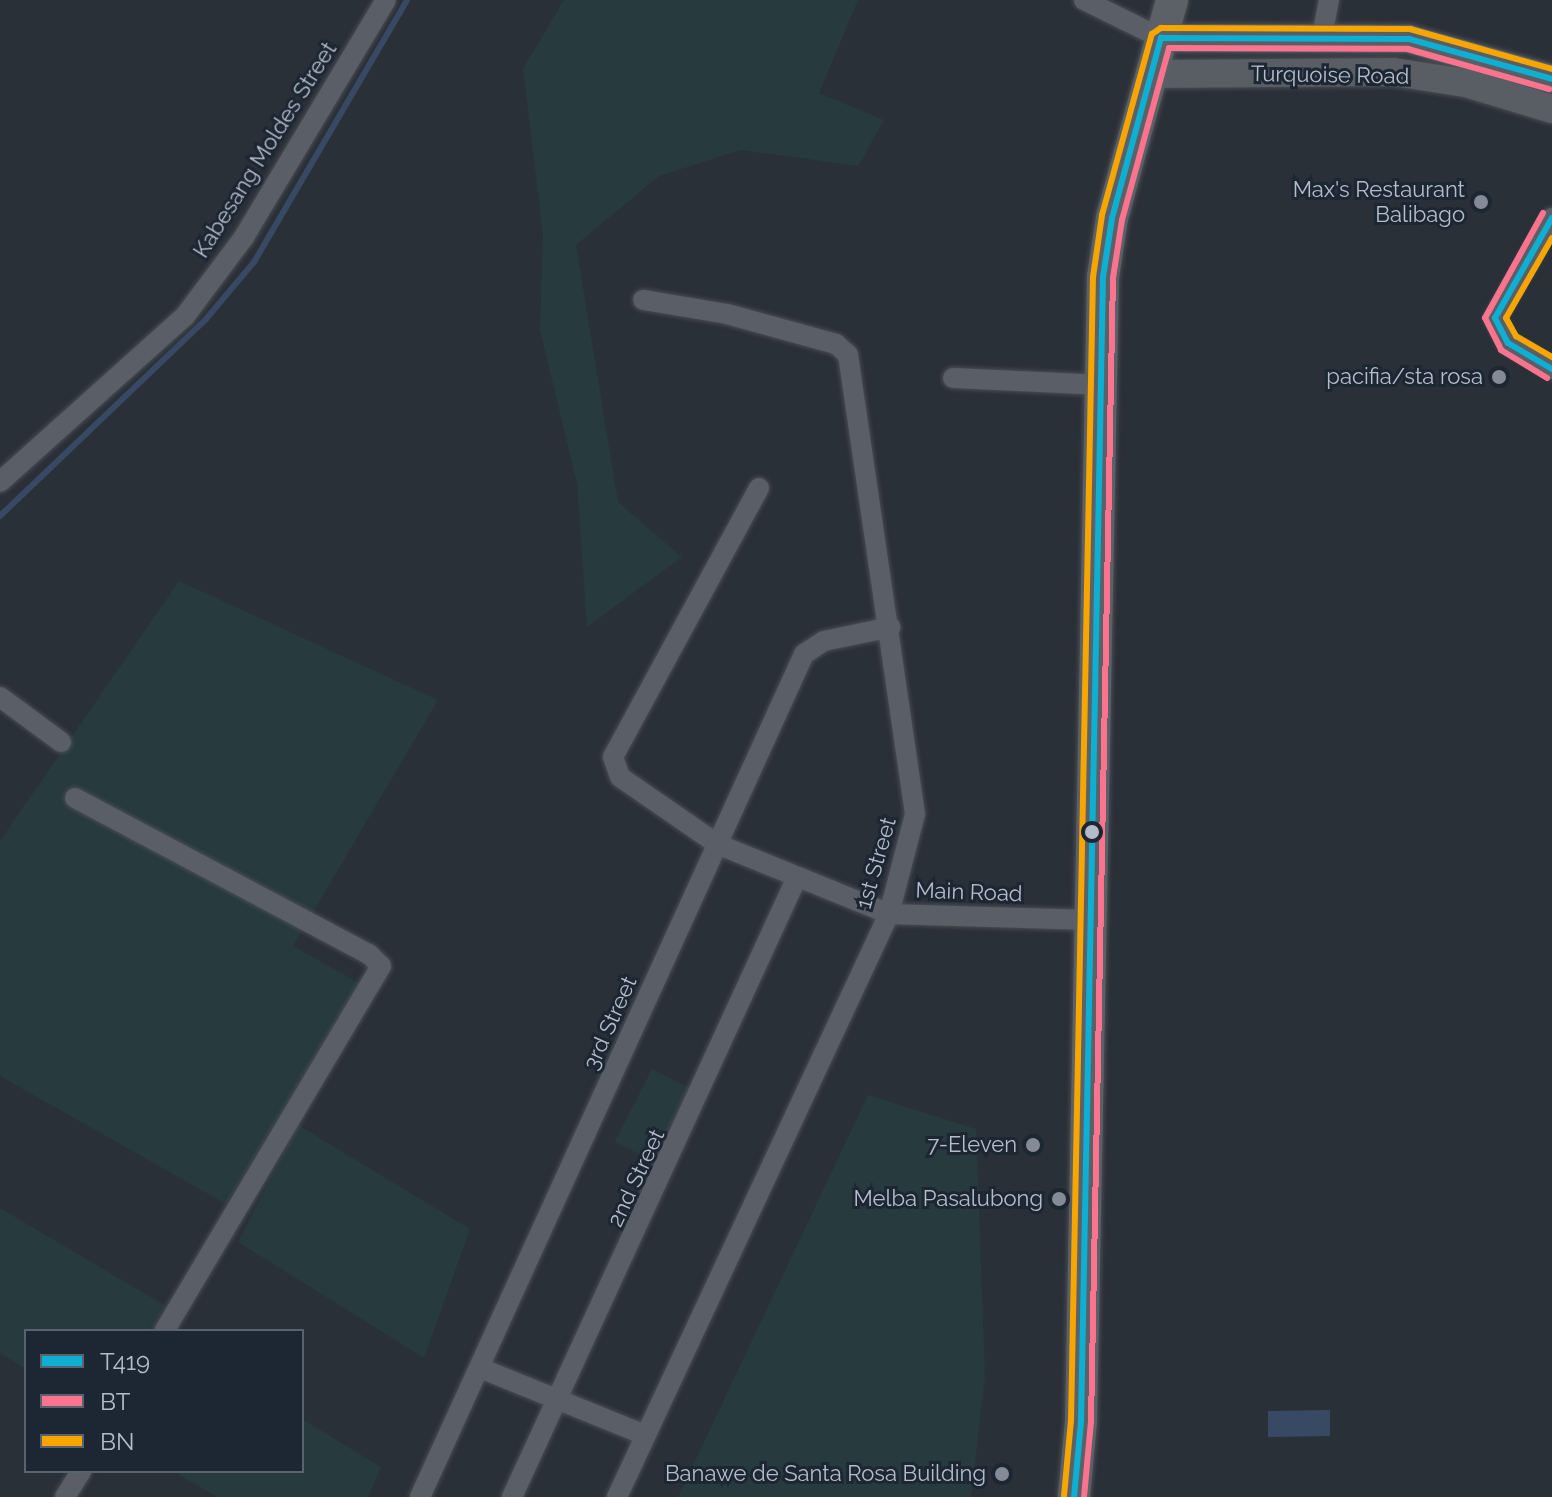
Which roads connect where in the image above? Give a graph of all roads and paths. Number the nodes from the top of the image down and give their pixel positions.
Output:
1 (386, 0) edge
2 (1084, 0) edge
3 (1172, 0) edge
4 (1326, 17) edge
5 (1161, 38) junction
6 (1152, 74) junction
7 (1552, 79) edge
8 (1552, 109) edge
9 (1552, 218) edge
10 (643, 300) dead end
11 (1552, 369) edge
12 (953, 378) dead end
13 (1099, 385) junction
14 (0, 482) edge
15 (759, 488) dead end
16 (891, 627) junction
17 (0, 697) edge
18 (61, 742) dead end
19 (75, 798) dead end
20 (717, 844) junction
21 (797, 877) junction
22 (889, 914) junction
23 (1090, 920) junction
24 (165, 1329) edge
25 (480, 1368) junction
26 (557, 1403) junction
27 (645, 1435) junction
28 (80, 1473) edge
29 (65, 1497) edge
30 (420, 1497) edge
31 (512, 1497) edge
32 (617, 1497) edge
33 (1074, 1497) edge

1 - 14 street, Kabesang Moldes Street
2 - 5 street
3 - 5 main road
4 - 5 street, Turquoise Road
4 - 7 street, Turquoise Road
5 - 6 main road
6 - 8 street, Turquoise Road
6 - 13 main road
9 - 11 street
10 - 16 street, 1st Street
12 - 13 street
13 - 23 main road
15 - 20 street, Main Road
16 - 20 street, 3rd Street
16 - 22 street, 1st Street
17 - 18 street
19 - 24 street
20 - 21 street, Main Road
20 - 25 street, 3rd Street
21 - 22 street, Main Road
21 - 26 street, 2nd Street
22 - 23 street, Main Road
22 - 27 street, 1st Street
23 - 33 main road
25 - 26 street
25 - 30 street, 3rd Street
26 - 27 street
26 - 31 street, 2nd Street
27 - 32 street, 1st Street
28 - 29 street

